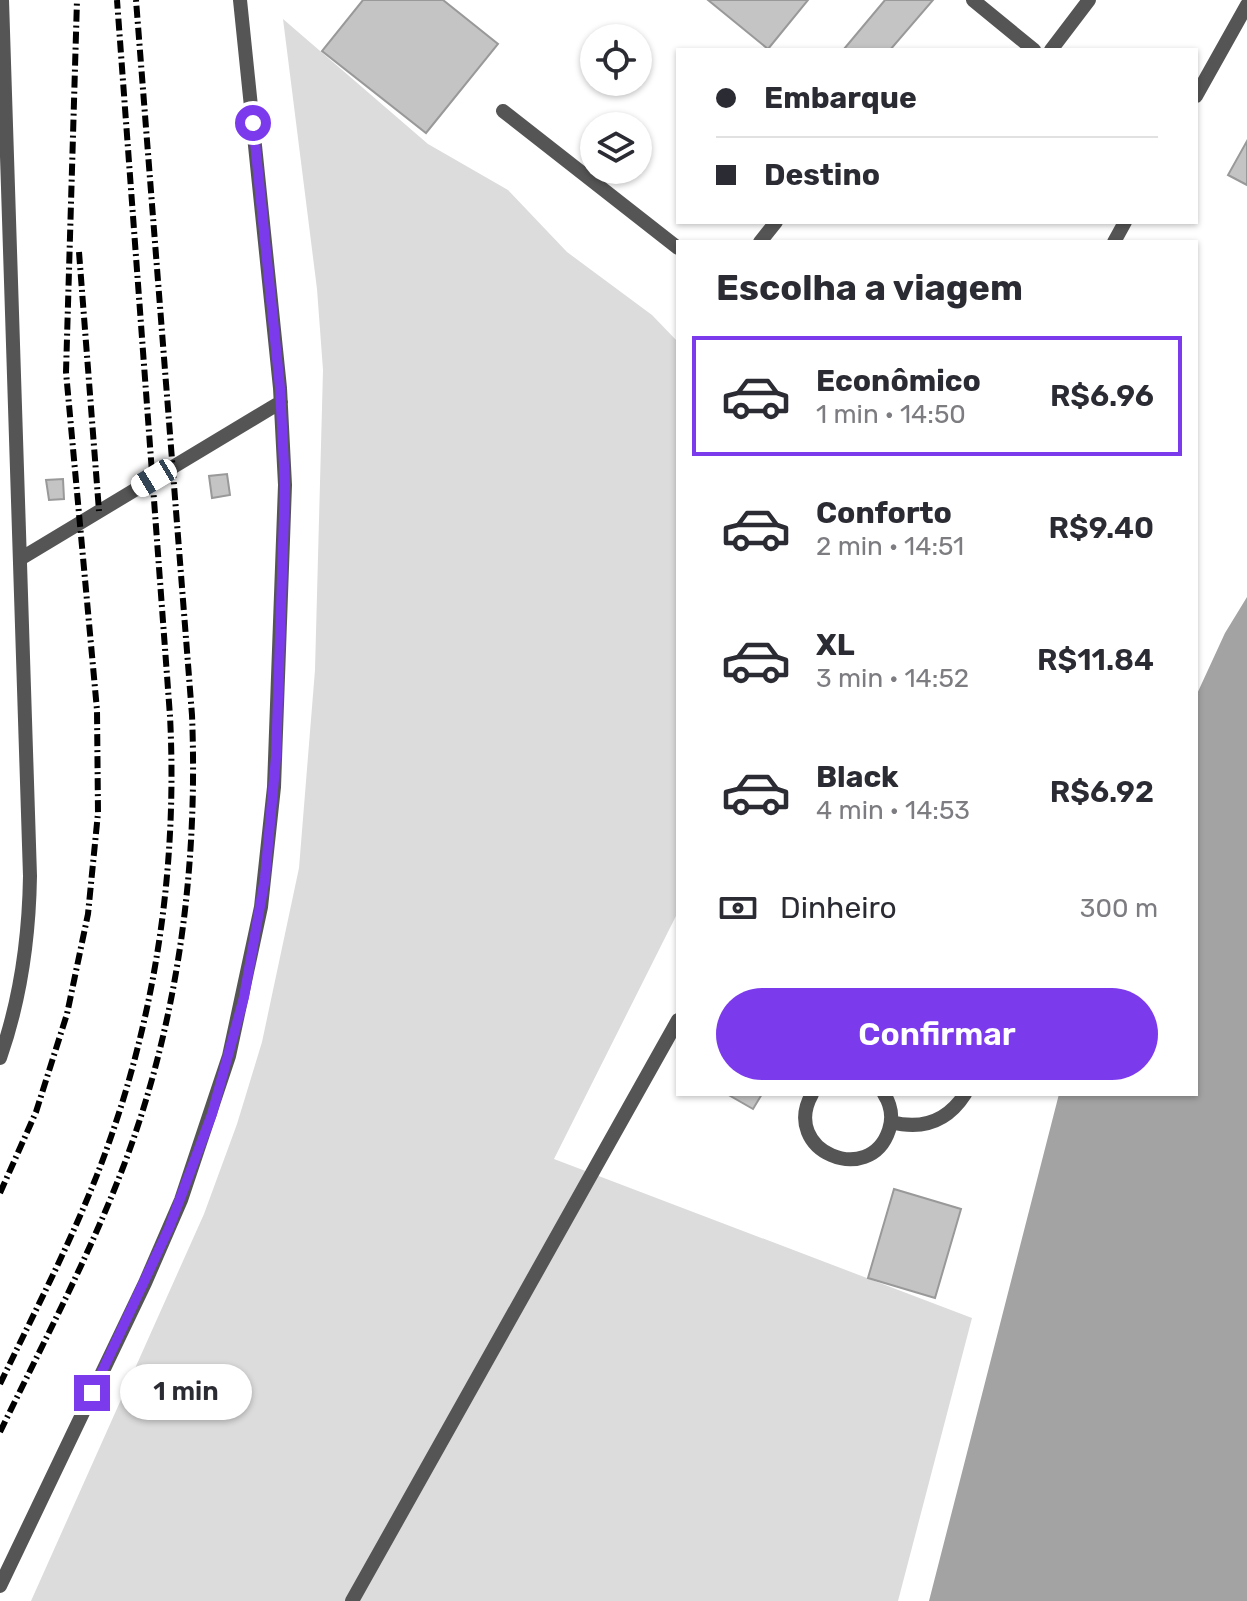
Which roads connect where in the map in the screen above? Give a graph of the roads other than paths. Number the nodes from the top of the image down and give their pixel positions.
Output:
1 (2, 0) edge
2 (240, 0) edge
3 (973, 0) edge
4 (1089, 0) edge
5 (1247, 5) edge
6 (1032, 48) edge
7 (1053, 48) edge
8 (1198, 92) edge
9 (503, 111) dead end
10 (774, 224) edge
11 (762, 240) edge
12 (676, 246) edge
13 (281, 402) junction
14 (20, 559) junction
15 (676, 1024) edge
16 (0, 1058) edge
17 (811, 1096) edge
18 (885, 1096) edge
19 (963, 1096) edge
20 (891, 1122) junction
21 (0, 1586) edge
22 (352, 1601) edge

1 - 14 lane
2 - 13 lane
3 - 6 lane
4 - 7 lane
5 - 8 lane
9 - 12 lane
10 - 11 lane
13 - 14 lane
13 - 21 lane
14 - 16 lane
15 - 22 lane
17 - 20 lane
18 - 20 lane
19 - 20 lane

